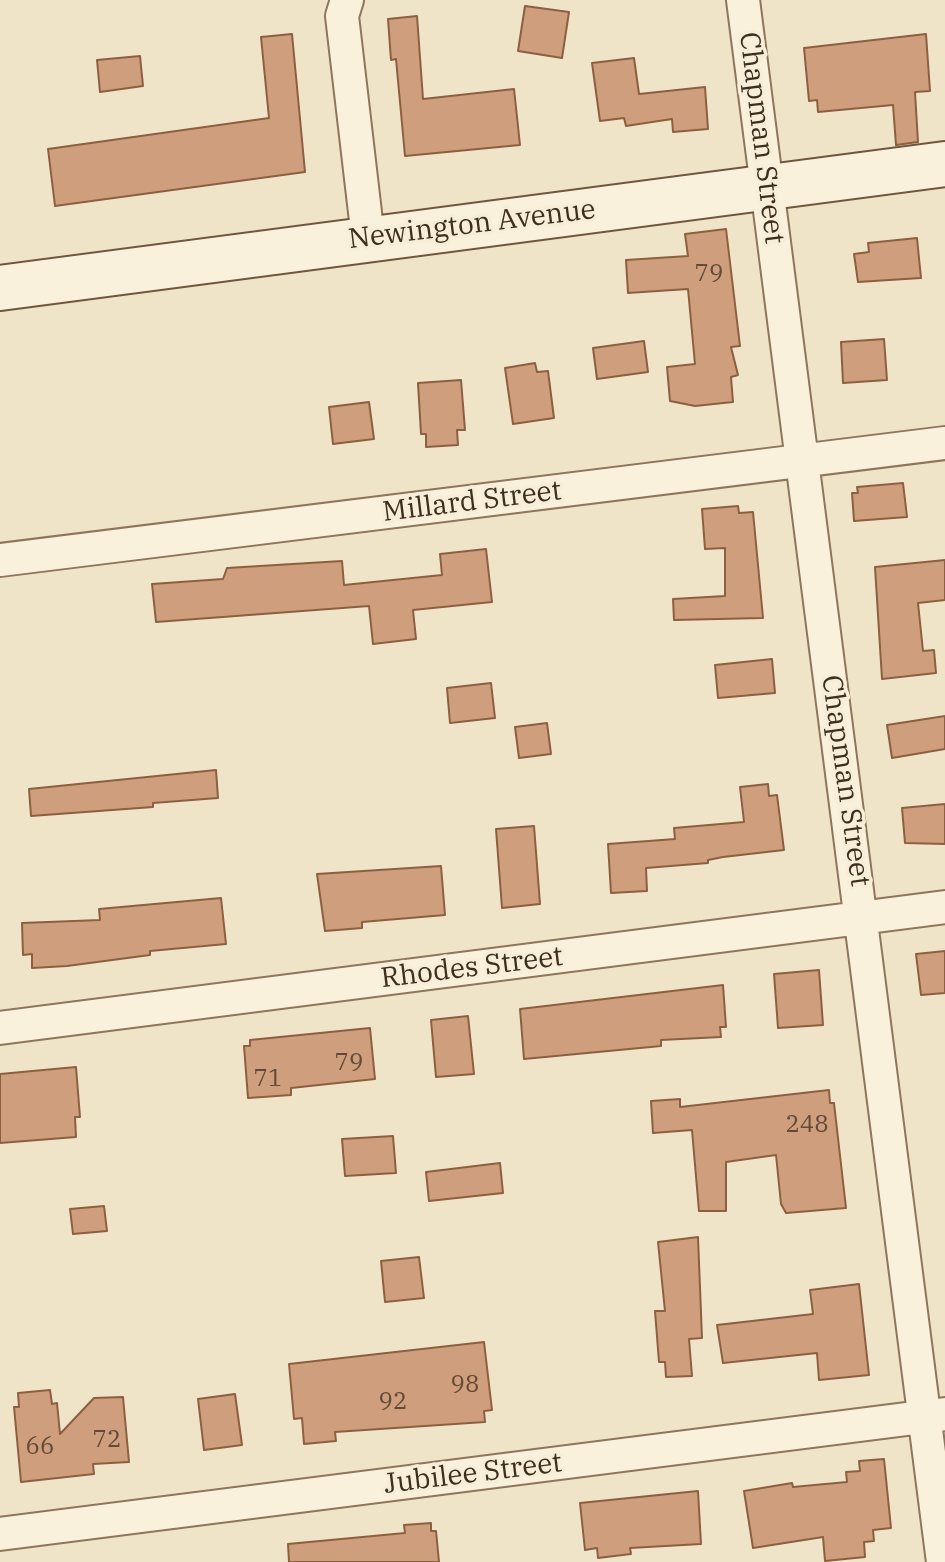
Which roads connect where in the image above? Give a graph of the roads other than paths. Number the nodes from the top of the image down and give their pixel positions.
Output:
1 (347, 0) edge
2 (743, 0) edge
3 (945, 164) edge
4 (768, 188) junction
5 (368, 238) junction
6 (0, 288) edge
7 (945, 443) edge
8 (802, 461) junction
9 (0, 560) edge
10 (945, 907) edge
11 (863, 918) junction
12 (0, 1028) edge
13 (935, 1415) edge
14 (0, 1534) edge
15 (943, 1562) edge

1 - 5 street
2 - 4 street, Chapman Street
3 - 4 main road, Newington Avenue
4 - 5 main road, Newington Avenue
4 - 8 street, Chapman Street
5 - 6 main road, Newington Avenue
7 - 8 street, Millard Street
8 - 9 street, Millard Street
8 - 11 street, Chapman Street
10 - 11 street, Rhodes Street
11 - 12 street, Rhodes Street
11 - 13 street, Chapman Street
13 - 14 street, Jubilee Street
13 - 15 street, Chapman Street

